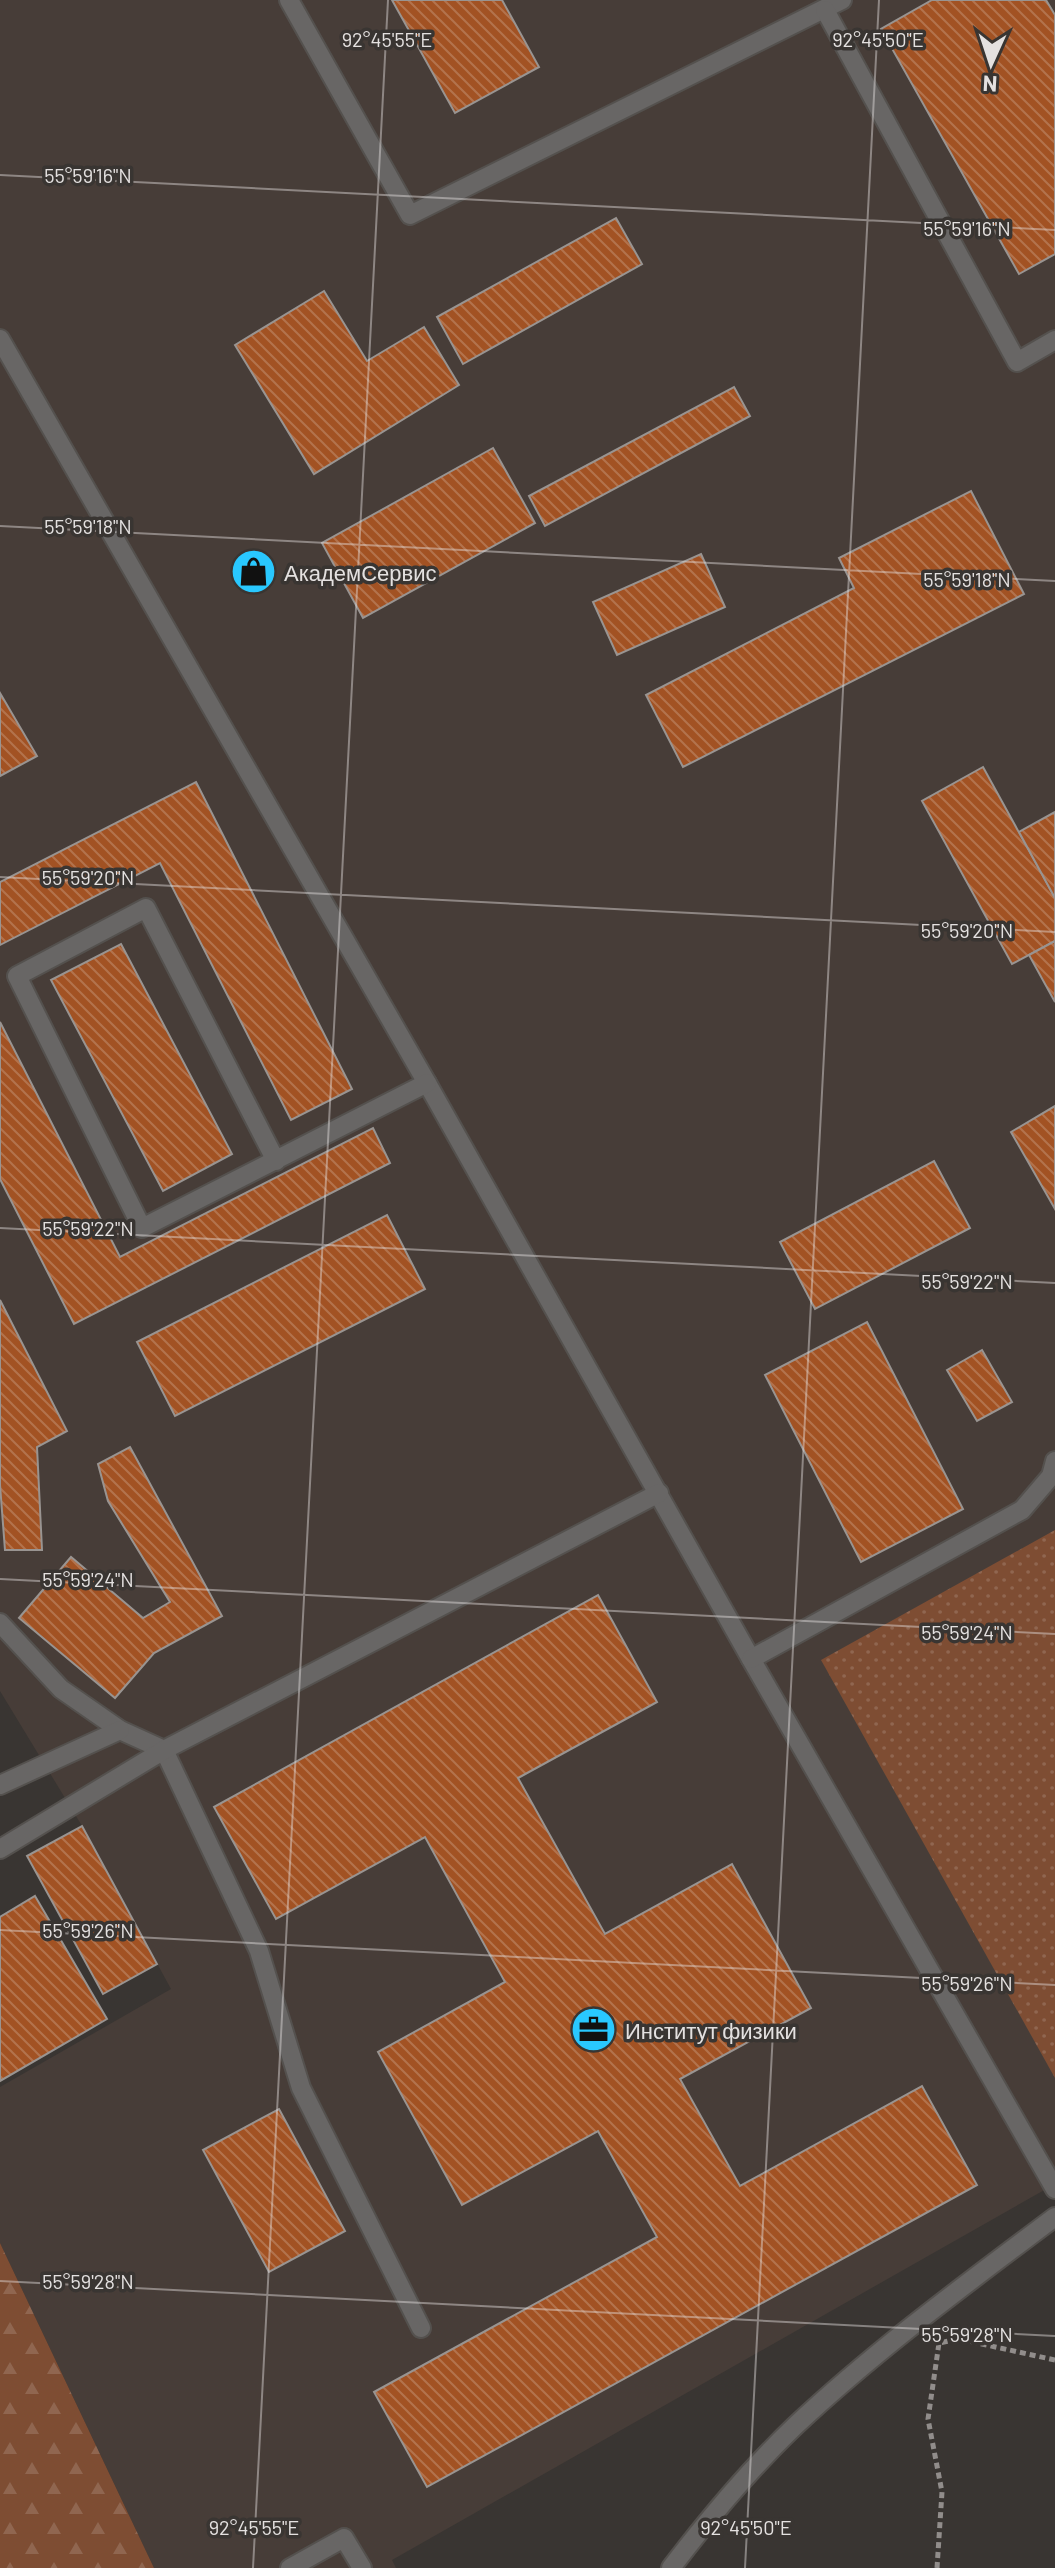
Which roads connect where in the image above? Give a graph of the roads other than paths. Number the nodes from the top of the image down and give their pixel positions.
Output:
1 (289, 0) edge
2 (842, 0) edge
3 (825, 10) junction
4 (0, 339) edge
5 (1055, 340) edge
6 (427, 1083) junction
7 (276, 1161) junction
8 (1055, 1461) edge
9 (659, 1493) junction
10 (0, 1623) edge
11 (751, 1659) junction
12 (120, 1730) junction
13 (164, 1750) junction
14 (0, 1785) edge
15 (0, 1849) edge
16 (1055, 2189) edge
17 (1055, 2217) edge
18 (421, 2328) dead end
19 (290, 2568) edge
20 (362, 2568) edge
21 (671, 2568) edge

1 - 3 lane
2 - 3 lane
3 - 5 lane
4 - 6 lane
6 - 7 lane
6 - 9 lane
7 - 7 lane
8 - 11 lane
9 - 11 lane
9 - 13 lane
10 - 12 lane
11 - 16 lane
12 - 13 lane
12 - 14 lane
13 - 15 lane
13 - 18 lane
17 - 21 lane
19 - 20 lane

